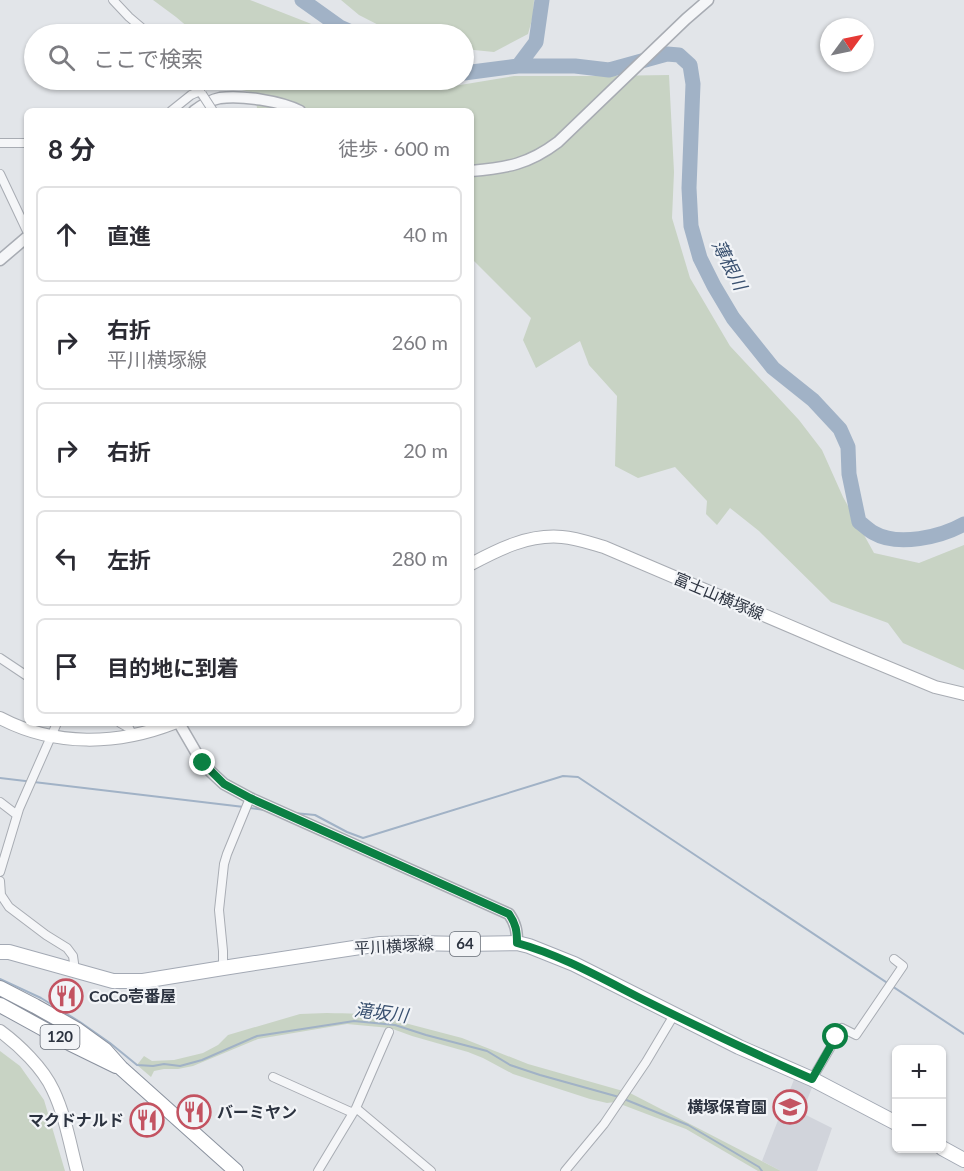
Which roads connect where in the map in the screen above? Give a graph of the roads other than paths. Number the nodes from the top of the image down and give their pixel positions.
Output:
1 (113, 0) edge
2 (708, 0) edge
3 (137, 24) edge
4 (199, 90) edge
5 (201, 93) junction
6 (175, 108) edge
7 (198, 108) edge
8 (211, 108) edge
9 (294, 108) edge
10 (0, 143) edge
11 (24, 143) edge
12 (474, 171) edge
13 (0, 174) edge
14 (24, 225) edge
15 (24, 240) edge
16 (0, 260) edge
17 (474, 562) edge
18 (0, 658) edge
19 (24, 674) edge
20 (964, 694) edge
21 (0, 718) edge
22 (56, 726) edge
23 (125, 726) edge
24 (165, 726) edge
25 (181, 726) edge
26 (51, 736) junction
27 (133, 736) junction
28 (250, 798) junction
29 (0, 802) edge
30 (17, 815) junction
31 (0, 872) edge
32 (0, 881) edge
33 (517, 943) junction
34 (0, 952) edge
35 (894, 959) dead end
36 (223, 968) junction
37 (75, 970) junction
38 (0, 988) edge
39 (0, 1005) edge
40 (674, 1015) junction
41 (0, 1031) edge
42 (389, 1032) dead end
43 (121, 1068) junction
44 (273, 1077) dead end
45 (812, 1079) junction
46 (355, 1110) junction
47 (892, 1120) edge
48 (946, 1150) edge
49 (964, 1160) edge
50 (77, 1171) edge
51 (236, 1171) edge
52 (318, 1171) edge
53 (431, 1171) edge
54 (565, 1171) edge

1 - 3 street
2 - 12 street
4 - 5 street
5 - 6 street
5 - 8 street, bridge
7 - 9 street
10 - 11 street
13 - 14 street
15 - 16 street
17 - 20 main road, 富士山横塚線
18 - 19 street
21 - 26 main road
22 - 26 street
23 - 27 street
24 - 27 main road
25 - 28 street
26 - 27 main road
26 - 30 street
28 - 33 street
28 - 36 street
29 - 30 street
30 - 31 street
32 - 37 street
33 - 36 main road, 平川横塚線 / 64
33 - 40 main road, 平川横塚線 / 64
34 - 37 main road, 平川横塚線 / 64
35 - 45 street
36 - 37 main road, 平川横塚線 / 64
38 - 43 main road, 120
39 - 43 main road, 120
40 - 45 main road, 平川横塚線 / 64
40 - 54 street
41 - 50 main road
42 - 46 street
43 - 51 main road, 120
44 - 46 street
45 - 47 main road, 平川横塚線 / 64
46 - 52 street
46 - 53 street
48 - 49 main road

